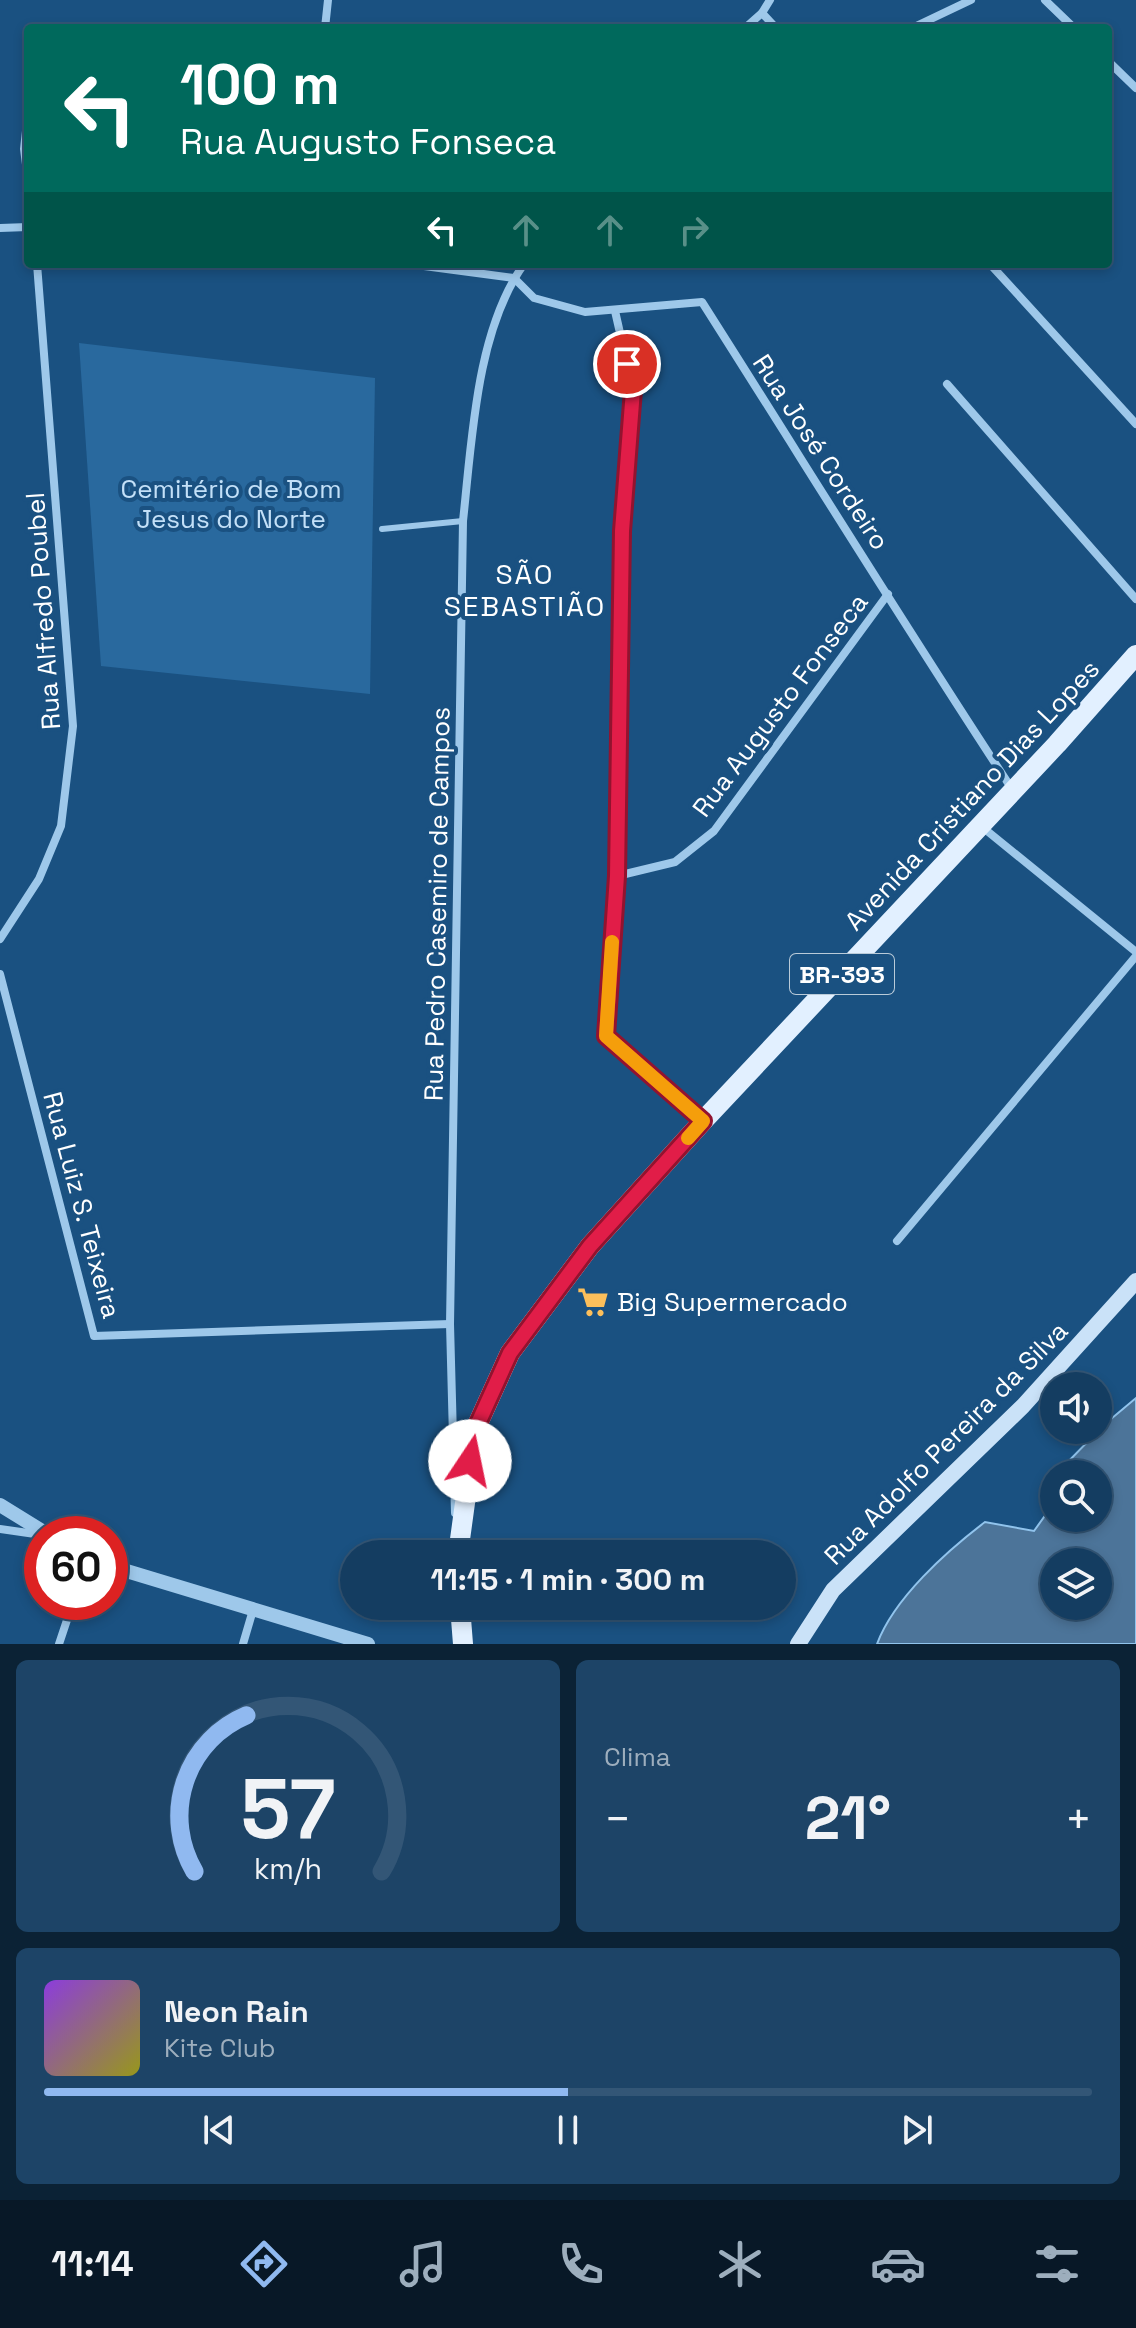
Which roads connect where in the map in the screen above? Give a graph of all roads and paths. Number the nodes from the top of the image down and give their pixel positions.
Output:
1 (328, 0) edge
2 (770, 0) edge
3 (971, 0) edge
4 (1045, 0) edge
5 (762, 13) junction
6 (325, 24) edge
7 (750, 24) edge
8 (772, 24) edge
9 (920, 24) edge
10 (1070, 24) edge
11 (1112, 65) edge
12 (1136, 88) edge
13 (24, 227) edge
14 (0, 228) edge
15 (37, 268) edge
16 (439, 268) edge
17 (521, 268) edge
18 (994, 268) edge
19 (514, 278) junction
20 (615, 311) junction
21 (947, 384) dead end
22 (1136, 424) edge
23 (463, 521) junction
24 (382, 529) dead end
25 (888, 594) junction
26 (1136, 599) edge
27 (1136, 655) edge
28 (1013, 790) junction
29 (980, 826) junction
30 (617, 876) junction
31 (0, 939) edge
32 (1136, 954) edge
33 (0, 974) edge
34 (703, 1121) junction
35 (897, 1241) dead end
36 (1136, 1281) edge
37 (450, 1324) junction
38 (0, 1505) edge
39 (24, 1520) edge
40 (0, 1529) edge
41 (24, 1532) edge
42 (457, 1540) edge
43 (459, 1540) edge
44 (128, 1572) edge
45 (253, 1610) junction
46 (67, 1620) edge
47 (461, 1620) edge
48 (59, 1644) edge
49 (243, 1644) edge
50 (368, 1644) edge
51 (463, 1644) edge
52 (798, 1644) edge

1 - 6 street
2 - 5 street
3 - 9 street
4 - 10 street
5 - 7 street
5 - 8 street
11 - 12 street
13 - 14 street
15 - 31 street, Rua Alfredo Poubel
16 - 19 street
17 - 19 street, Rua Pedro Casemiro de Campos
18 - 22 street
19 - 20 street, Rua José Cordeiro
19 - 23 street, Rua Pedro Casemiro de Campos
20 - 25 street, Rua José Cordeiro
20 - 30 street
21 - 26 street
23 - 24 lane
23 - 37 street, Rua Pedro Casemiro de Campos
25 - 28 street, Rua José Cordeiro
25 - 30 street, Rua Augusto Fonseca
27 - 28 main road, Avenida Cristiano Dias Lopes / BR-393
28 - 29 main road, Avenida Cristiano Dias Lopes / BR-393
29 - 32 street
29 - 34 main road, Avenida Cristiano Dias Lopes / BR-393
30 - 34 street
32 - 35 street
33 - 37 street, Rua Luiz S. Teixeira
34 - 43 main road, Avenida Cristiano Dias Lopes / BR-393
36 - 52 main road, Rua Adolfo Pereira da Silva
37 - 42 street, Rua Pedro Casemiro de Campos
38 - 39 street
40 - 41 street
44 - 45 street
45 - 49 street
45 - 50 street
46 - 48 street
47 - 51 main road

